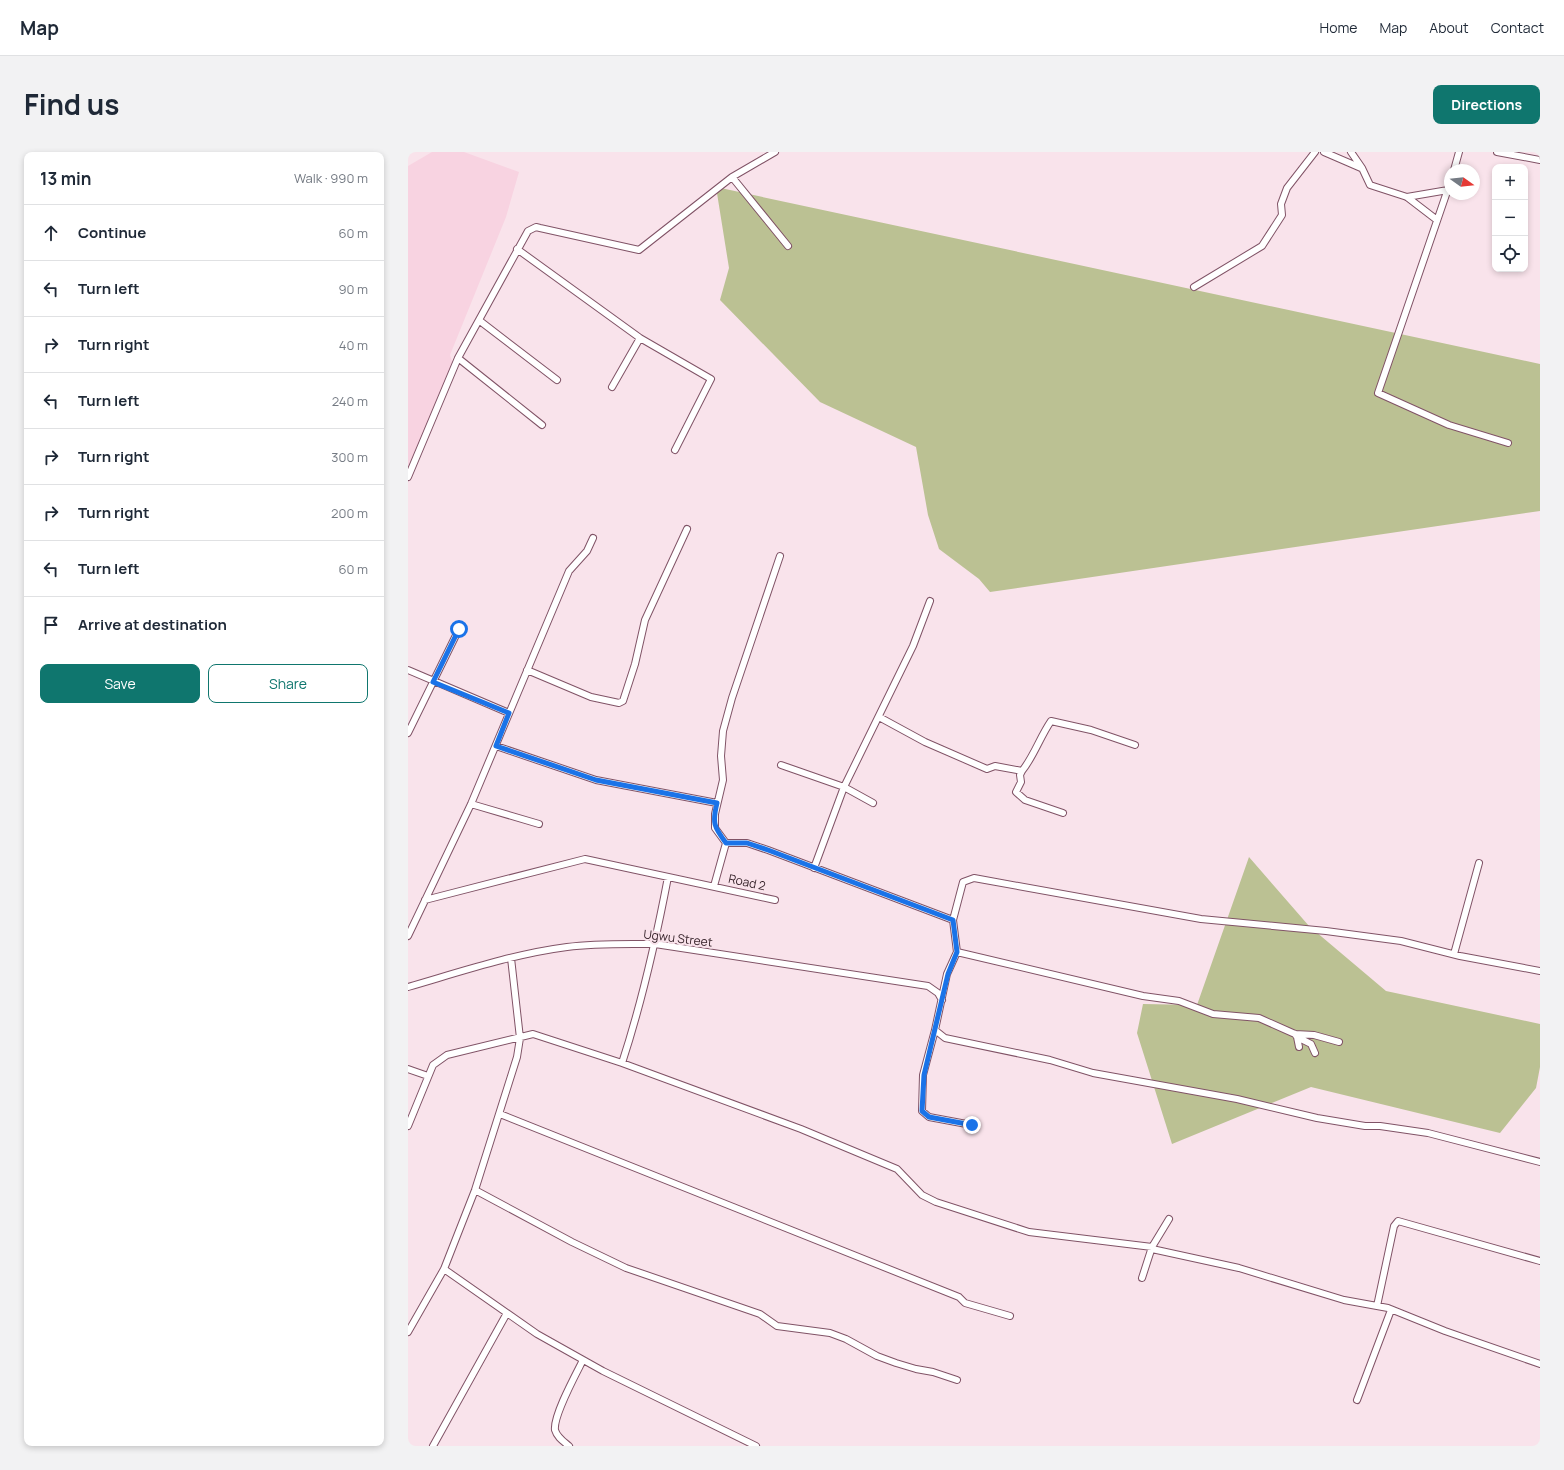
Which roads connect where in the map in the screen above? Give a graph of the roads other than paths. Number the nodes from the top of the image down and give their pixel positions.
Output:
1 (775, 152) edge
2 (1315, 152) edge
3 (1324, 152) edge
4 (1351, 152) edge
5 (1459, 152) edge
6 (1498, 152) edge
7 (1540, 160) edge
8 (1456, 164) edge
9 (1362, 168) junction
10 (732, 177) junction
11 (1444, 191) edge
12 (1407, 197) junction
13 (1444, 200) edge
14 (1437, 220) junction
15 (788, 246) dead end
16 (517, 249) junction
17 (1194, 287) dead end
18 (480, 321) junction
19 (640, 338) junction
20 (458, 358) junction
21 (557, 380) dead end
22 (612, 387) dead end
23 (542, 425) dead end
24 (1508, 443) dead end
25 (675, 450) dead end
26 (408, 477) edge
27 (687, 529) dead end
28 (594, 538) dead end
29 (780, 556) dead end
30 (930, 601) dead end
31 (459, 629) dead end
32 (408, 670) edge
33 (527, 670) junction
34 (433, 682) junction
35 (509, 713) junction
36 (879, 717) junction
37 (408, 733) edge
38 (1136, 745) dead end
39 (496, 746) junction
40 (781, 765) dead end
41 (1022, 771) junction
42 (844, 787) junction
43 (717, 803) junction
44 (873, 803) dead end
45 (471, 804) junction
46 (1062, 813) dead end
47 (538, 824) dead end
48 (726, 843) junction
49 (1479, 863) dead end
50 (814, 868) junction
51 (668, 877) junction
52 (714, 886) junction
53 (425, 900) junction
54 (775, 900) dead end
55 (953, 920) junction
56 (408, 936) edge
57 (655, 944) junction
58 (957, 952) junction
59 (1454, 954) junction
60 (511, 958) junction
61 (1540, 971) edge
62 (408, 987) edge
63 (942, 1000) junction
64 (935, 1030) junction
65 (1296, 1035) junction
66 (520, 1038) junction
67 (1339, 1042) dead end
68 (1298, 1047) dead end
69 (1315, 1053) dead end
70 (622, 1064) junction
71 (408, 1069) edge
72 (428, 1076) junction
73 (500, 1114) junction
74 (972, 1125) dead end
75 (408, 1126) edge
76 (1540, 1162) edge
77 (475, 1190) junction
78 (1169, 1219) dead end
79 (1152, 1248) junction
80 (1540, 1261) edge
81 (444, 1270) junction
82 (1142, 1278) dead end
83 (1377, 1306) junction
84 (1392, 1310) junction
85 (507, 1313) junction
86 (1010, 1316) dead end
87 (408, 1332) edge
88 (583, 1360) junction
89 (1540, 1364) edge
90 (957, 1380) dead end
91 (1357, 1400) dead end
92 (433, 1446) edge
93 (569, 1446) edge
94 (756, 1446) edge

1 - 10 street
2 - 17 street
3 - 9 street
4 - 9 street
5 - 8 street
6 - 7 street
9 - 12 street
10 - 15 street
10 - 16 street
11 - 12 street
12 - 14 street
13 - 14 street
14 - 24 street
16 - 18 street
16 - 19 street
18 - 20 street
18 - 21 street
19 - 22 street
19 - 25 street
20 - 23 street
20 - 26 street
27 - 33 street
28 - 33 street
29 - 43 street
30 - 36 street
31 - 34 street
32 - 34 street
33 - 35 street
34 - 35 street
34 - 37 street
35 - 39 street
36 - 41 street
36 - 42 street
38 - 41 street
39 - 43 street
39 - 45 street
40 - 42 street
41 - 46 street
42 - 44 street
42 - 50 street
43 - 48 street
45 - 47 street
45 - 53 street
48 - 50 street
48 - 52 street
49 - 59 street
50 - 55 street
51 - 52 street, Road 2
51 - 53 street, Road 2
51 - 57 street
52 - 54 street, Road 2
53 - 56 street
55 - 58 street
55 - 59 street
57 - 60 street, Ugwu Street
57 - 63 street, Ugwu Street
57 - 70 street
58 - 63 street
58 - 65 street
59 - 61 street
60 - 62 street, Ugwu Street
60 - 66 street
63 - 64 street
64 - 74 street
64 - 76 street
65 - 67 street
65 - 68 street
65 - 69 street
66 - 70 street
66 - 72 street
66 - 73 street
70 - 79 street
71 - 72 street
72 - 75 street
73 - 77 street
73 - 86 street
77 - 81 street
77 - 90 street
78 - 79 street
79 - 82 street
79 - 83 street
80 - 83 street
81 - 85 street
81 - 87 street
83 - 84 street
84 - 89 street
84 - 91 street
85 - 88 street
85 - 92 street
88 - 93 street
88 - 94 street

